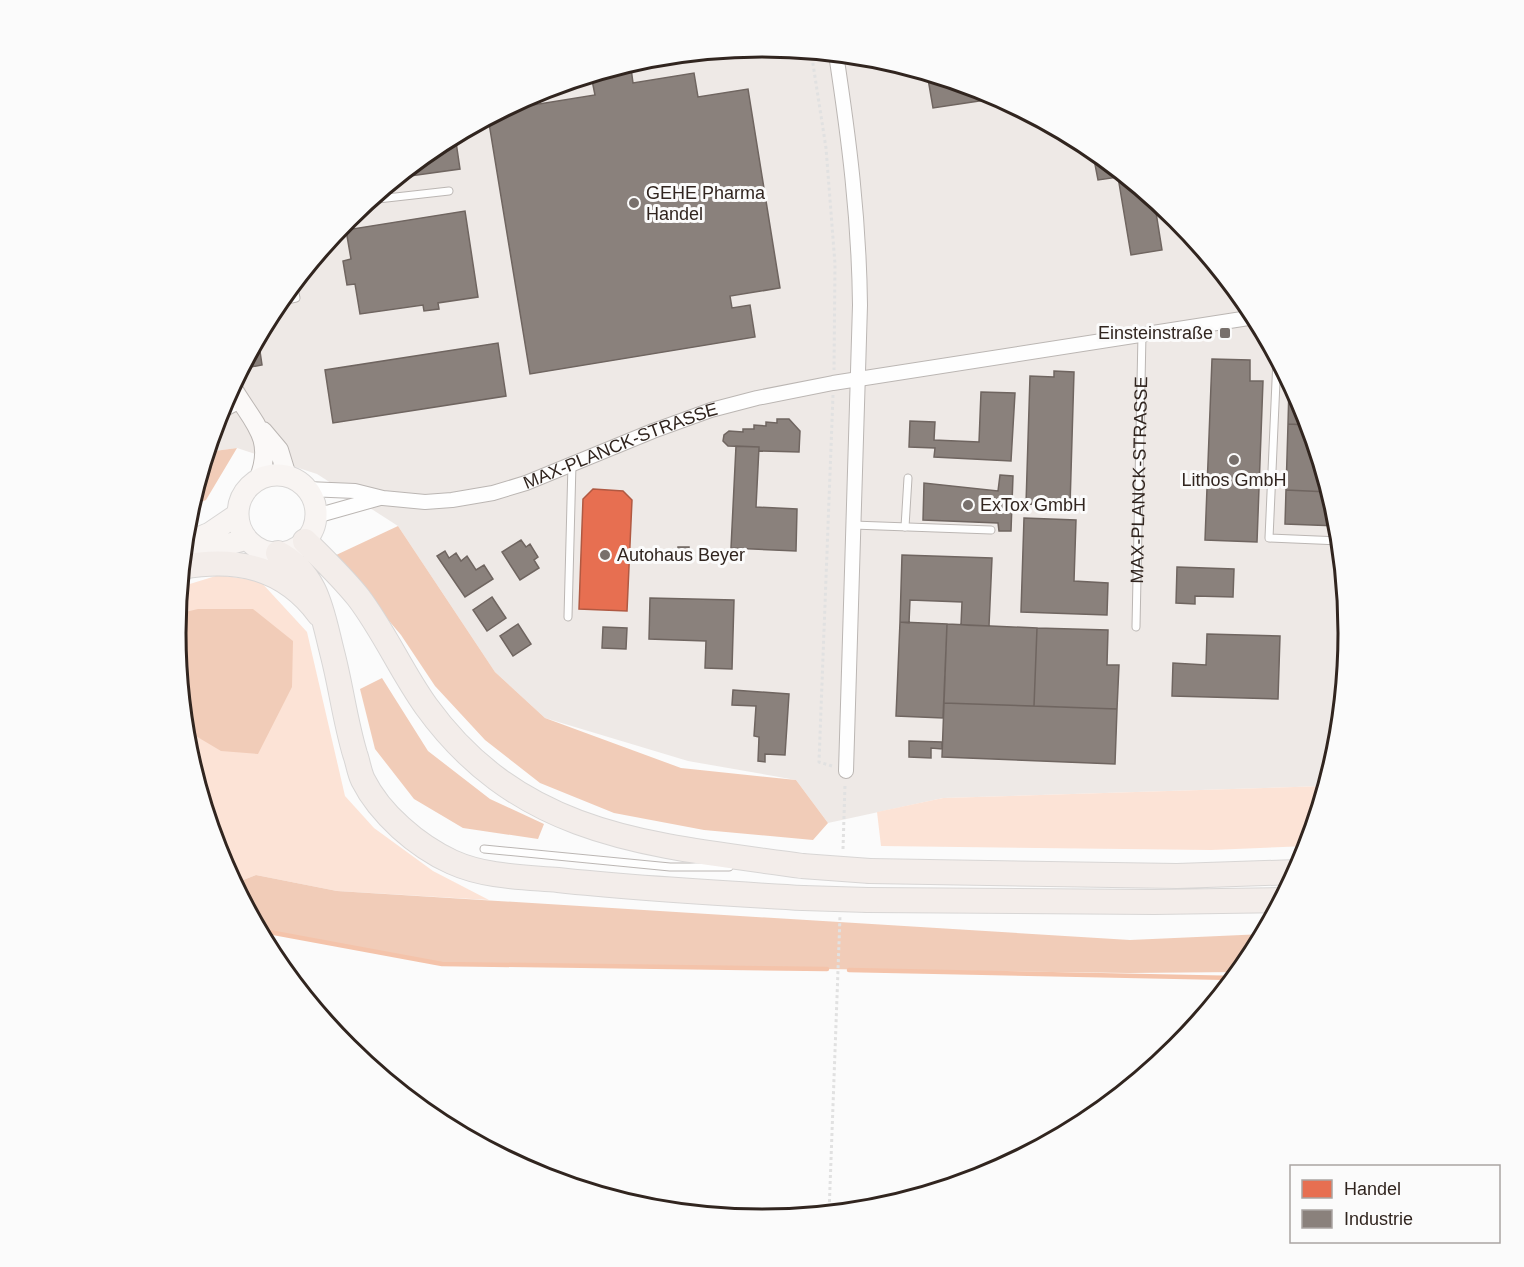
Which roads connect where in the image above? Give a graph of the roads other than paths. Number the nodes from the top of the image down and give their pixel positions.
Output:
1 (837, 62) edge
2 (449, 191) dead end
3 (384, 198) edge
4 (1244, 319) edge
5 (1142, 334) junction
6 (1276, 374) edge
7 (858, 379) junction
8 (237, 396) edge
9 (242, 404) junction
10 (230, 410) edge
11 (257, 426) junction
12 (572, 464) junction
13 (287, 476) junction
14 (908, 478) dead end
15 (258, 480) junction
16 (307, 489) junction
17 (383, 498) junction
18 (238, 514) junction
19 (316, 516) junction
20 (854, 525) junction
21 (905, 527) junction
22 (991, 530) dead end
23 (247, 539) junction
24 (193, 540) edge
25 (305, 541) junction
26 (1331, 541) edge
27 (278, 553) junction
28 (190, 562) edge
29 (189, 565) edge
30 (568, 616) dead end
31 (324, 621) junction
32 (1136, 627) dead end
33 (846, 771) road end
34 (484, 849) dead end
35 (801, 866) junction
36 (1286, 872) edge
37 (1273, 900) edge

1 - 7 street
2 - 3 lane
4 - 5 street, MAX-PLANCK-STRASSE
5 - 7 street, MAX-PLANCK-STRASSE
5 - 32 lane, MAX-PLANCK-STRASSE
6 - 26 lane
7 - 12 street, MAX-PLANCK-STRASSE
7 - 20 street
8 - 9 main road
9 - 10 lane
9 - 11 main road
11 - 13 main road
11 - 15 main road
12 - 17 street, MAX-PLANCK-STRASSE
12 - 30 lane
13 - 15 main road
13 - 16 main road
14 - 21 lane
15 - 18 main road
16 - 17 street, MAX-PLANCK-STRASSE
16 - 19 main road
17 - 19 street, MAX-PLANCK-STRASSE
18 - 23 main road
18 - 24 main road
19 - 25 main road
20 - 21 lane
20 - 33 street
21 - 22 lane
23 - 27 main road
23 - 28 main road
25 - 27 main road
25 - 35 highway
27 - 31 highway
29 - 31 highway
31 - 37 highway, bridge
34 - 35 lane
35 - 36 highway, bridge

